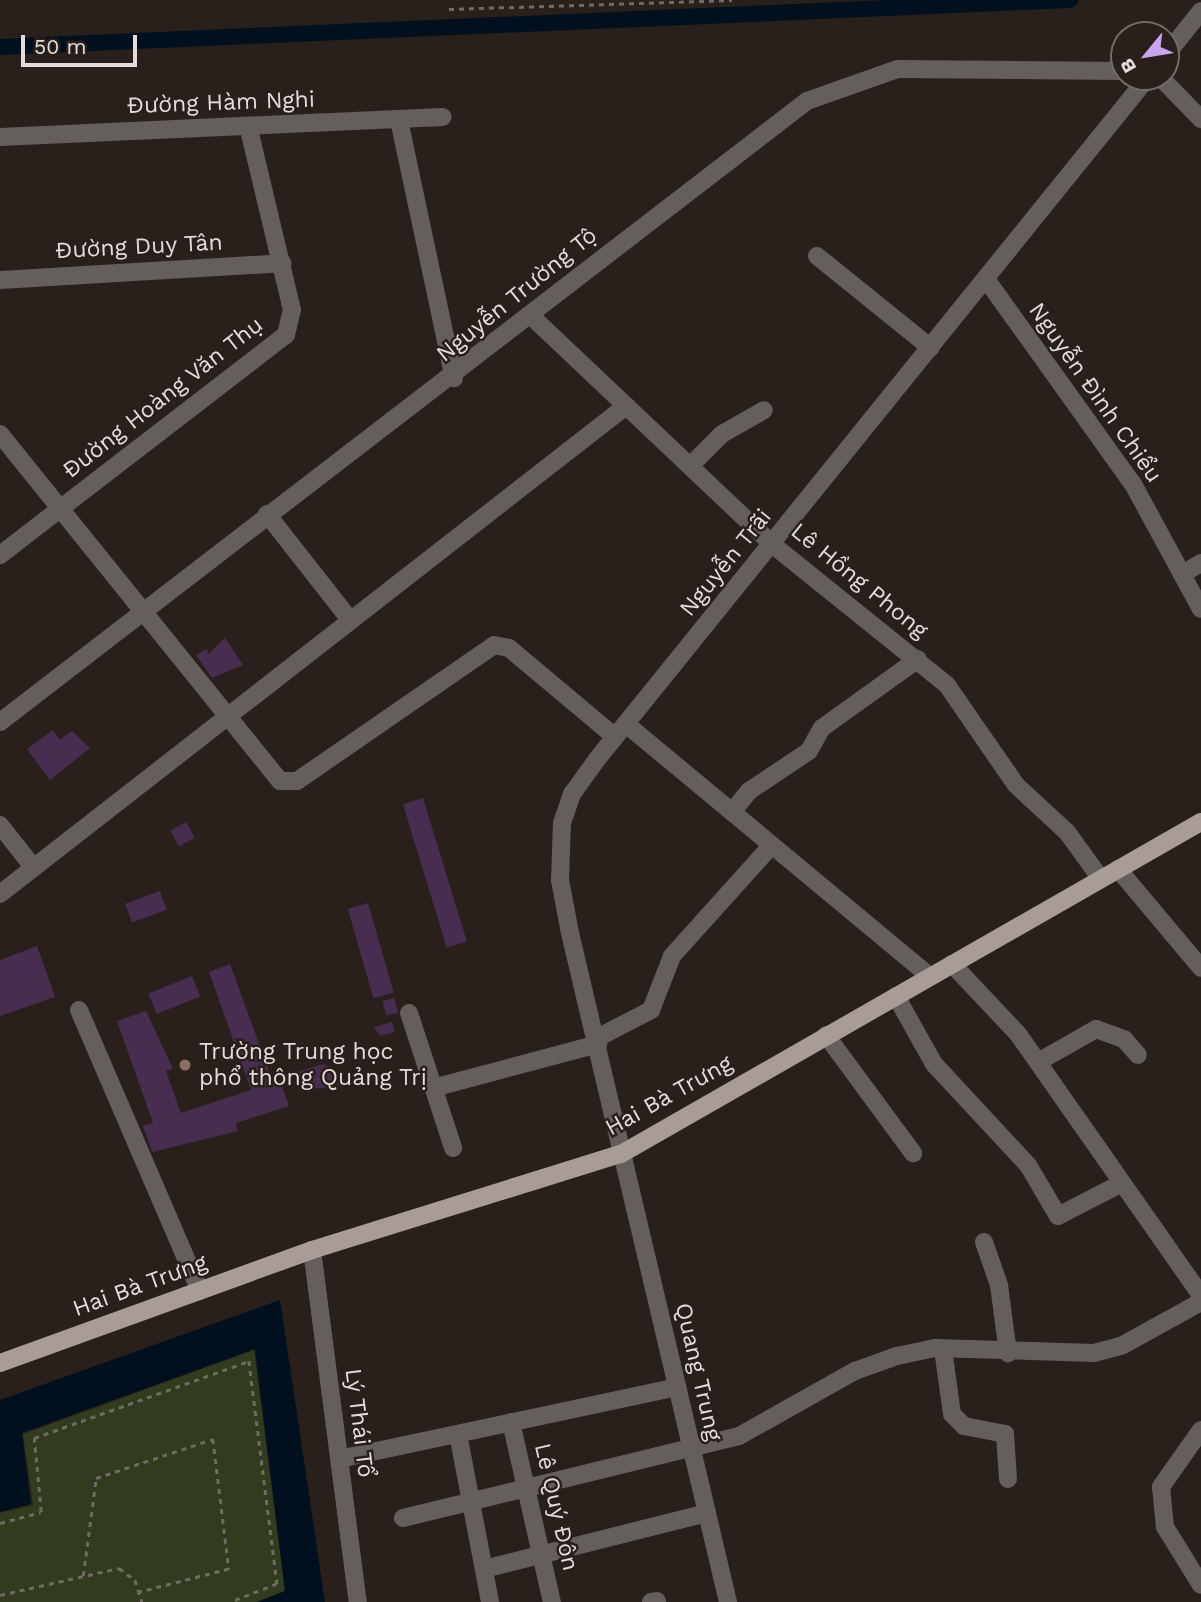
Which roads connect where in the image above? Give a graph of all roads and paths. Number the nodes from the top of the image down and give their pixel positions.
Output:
1 (732, 0) edge
2 (449, 9) dead end
3 (1198, 15) edge
4 (1180, 38) edge
5 (1110, 71) edge
6 (1138, 91) edge
7 (1174, 91) edge
8 (443, 117) dead end
9 (1201, 119) edge
10 (399, 120) junction
11 (248, 126) junction
12 (0, 136) edge
13 (817, 256) dead end
14 (282, 263) junction
15 (986, 279) junction
16 (0, 280) edge
17 (530, 315) junction
18 (931, 348) junction
19 (454, 378) junction
20 (626, 406) junction
21 (764, 410) dead end
22 (0, 434) edge
23 (690, 466) junction
24 (60, 509) junction
25 (267, 514) junction
26 (773, 545) junction
27 (0, 555) edge
28 (1201, 564) edge
29 (1182, 574) junction
30 (1201, 610) edge
31 (140, 612) junction
32 (350, 620) junction
33 (918, 659) junction
34 (226, 715) junction
35 (0, 722) edge
36 (620, 731) junction
37 (732, 812) junction
38 (1201, 822) edge
39 (0, 825) edge
40 (772, 845) junction
41 (33, 867) junction
42 (1118, 869) junction
43 (1101, 879) junction
44 (0, 894) edge
45 (951, 964) junction
46 (1201, 968) edge
47 (930, 976) junction
48 (896, 996) junction
49 (79, 1010) dead end
50 (409, 1013) dead end
51 (826, 1035) junction
52 (597, 1041) junction
53 (1138, 1055) dead end
54 (1038, 1062) junction
55 (433, 1088) junction
56 (453, 1148) dead end
57 (621, 1153) junction
58 (913, 1153) dead end
59 (1122, 1182) junction
60 (984, 1242) dead end
61 (312, 1250) junction
62 (200, 1291) junction
63 (1201, 1295) edge
64 (1201, 1302) edge
65 (943, 1349) junction
66 (1008, 1353) junction
67 (0, 1363) edge
68 (677, 1387) junction
69 (511, 1422) junction
70 (1201, 1430) edge
71 (458, 1434) junction
72 (691, 1449) junction
73 (339, 1459) junction
74 (1009, 1479) dead end
75 (526, 1489) junction
76 (471, 1503) junction
77 (707, 1513) junction
78 (402, 1518) dead end
79 (0, 1522) edge
80 (541, 1554) junction
81 (484, 1569) junction
82 (83, 1576) junction
83 (1201, 1586) edge
84 (140, 1592) junction
85 (0, 1595) edge
86 (142, 1602) edge
87 (231, 1602) edge
88 (358, 1602) edge
89 (490, 1602) edge
90 (552, 1602) edge
91 (728, 1602) edge

1 - 2 path
3 - 4 street
5 - 17 street, Nguyễn Trường Tộ
6 - 15 street, Nguyễn Trãi
7 - 9 street
8 - 10 street, Đường Hàm Nghi
10 - 11 street, Đường Hàm Nghi
10 - 19 street
11 - 12 street, Đường Hàm Nghi
11 - 14 street, Đường Hoàng Văn Thụ
13 - 18 street
14 - 16 street, Đường Duy Tân
14 - 24 street, Đường Hoàng Văn Thụ
15 - 18 street, Nguyễn Trãi
15 - 29 street, Nguyễn Đình Chiểu
17 - 19 street, Nguyễn Trường Tộ
17 - 20 street, Lê Hồng Phong
18 - 26 street, Nguyễn Trãi
19 - 25 street, Nguyễn Trường Tộ
20 - 23 street, Lê Hồng Phong
20 - 32 street
21 - 23 street
22 - 24 street
23 - 26 street, Lê Hồng Phong
24 - 27 street, Đường Hoàng Văn Thụ
24 - 31 street
25 - 31 street, Nguyễn Trường Tộ
25 - 32 street
26 - 33 street, Lê Hồng Phong
26 - 36 street, Nguyễn Trãi
28 - 29 street
29 - 30 street, Nguyễn Đình Chiểu
31 - 34 street
31 - 35 street, Nguyễn Trường Tộ
32 - 34 street
33 - 37 street
33 - 43 street, Lê Hồng Phong
34 - 36 street
34 - 41 street
36 - 37 street
36 - 52 street, Nguyễn Trãi
37 - 40 street
38 - 42 main road, Hai Bà Trưng
39 - 41 street
40 - 47 street
40 - 52 street
41 - 44 street
42 - 43 main road, Hai Bà Trưng
42 - 46 street
43 - 45 main road, Hai Bà Trưng
45 - 47 main road, Hai Bà Trưng
45 - 54 street
47 - 48 main road, Hai Bà Trưng
48 - 51 main road, Hai Bà Trưng
48 - 59 street
49 - 62 street
50 - 55 street
51 - 57 main road, Hai Bà Trưng
51 - 58 street
52 - 55 street
52 - 57 street, Nguyễn Trãi
53 - 54 street
54 - 59 street
55 - 56 street
57 - 61 main road, Hai Bà Trưng
57 - 68 street, Quang Trung
59 - 63 street
60 - 66 street
61 - 62 main road, Hai Bà Trưng
61 - 73 street, Lý Thái Tổ
62 - 67 main road, Hai Bà Trưng
64 - 66 street
65 - 66 street
65 - 72 street
65 - 74 street
68 - 69 street
68 - 72 street, Quang Trung
69 - 71 street
69 - 75 street, Lê Quý Đôn
70 - 83 street
71 - 73 street
71 - 76 street
72 - 75 street
72 - 77 street, Quang Trung
73 - 88 street, Lý Thái Tổ
75 - 76 street
75 - 80 street, Lê Quý Đôn
76 - 78 street
76 - 81 street
77 - 80 street
77 - 91 street, Quang Trung
79 - 87 path
80 - 81 street
80 - 90 street, Lê Quý Đôn
81 - 89 street
82 - 84 path
82 - 84 path
82 - 85 path
84 - 86 path

